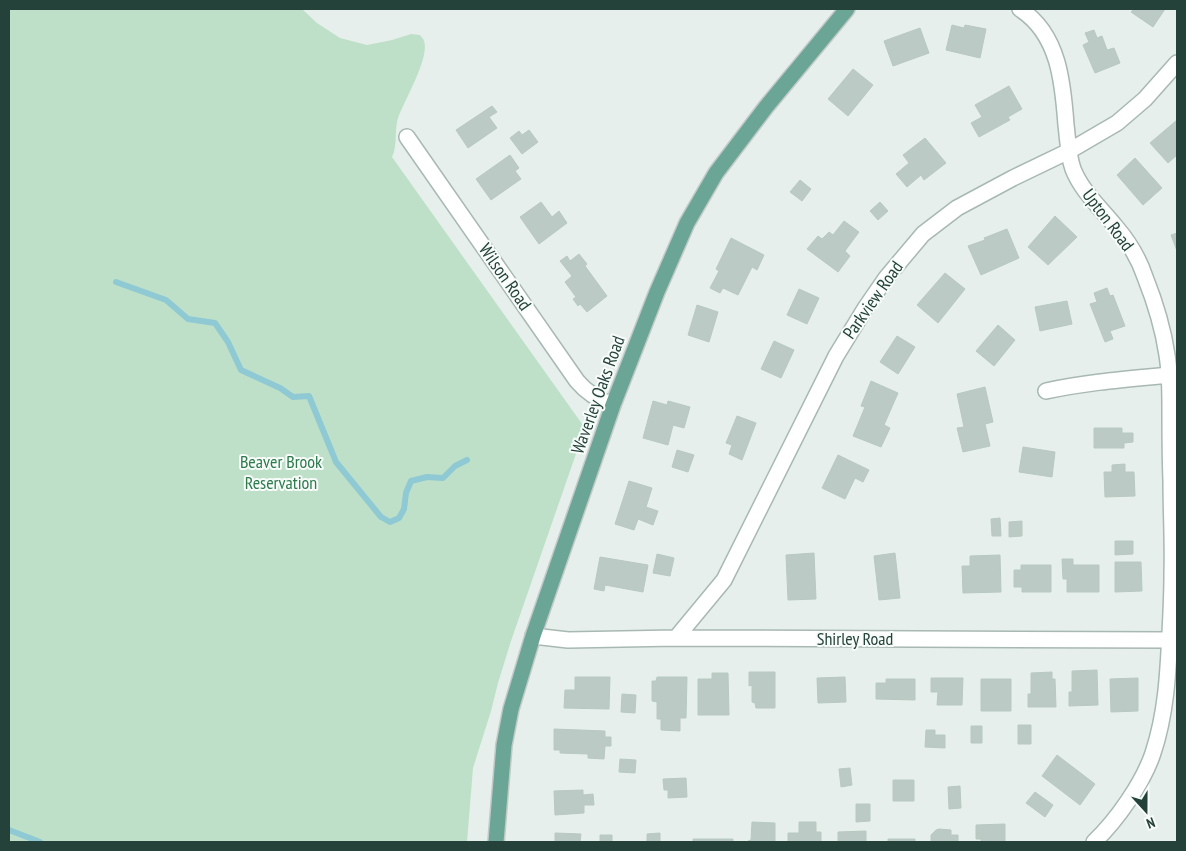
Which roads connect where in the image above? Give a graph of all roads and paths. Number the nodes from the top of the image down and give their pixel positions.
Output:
1 (847, 9) edge
2 (1020, 9) edge
3 (1177, 62) edge
4 (407, 136) dead end
5 (1069, 151) junction
6 (1173, 376) edge
7 (1046, 391) dead end
8 (613, 405) junction
9 (533, 636) junction
10 (676, 638) junction
11 (1174, 640) edge
12 (496, 842) edge
13 (1094, 842) edge

1 - 8 main road, Waverley Oaks Road
2 - 5 street, Upton Road
3 - 5 street, Parkview Road
4 - 8 street, Wilson Road
5 - 6 street, Upton Road
5 - 10 street, Parkview Road
6 - 7 street
6 - 11 street, Upton Road
8 - 9 main road, Waverley Oaks Road
9 - 10 street, Shirley Road
9 - 12 main road, Waverley Oaks Road
10 - 11 street, Shirley Road
11 - 13 street, Upton Road

